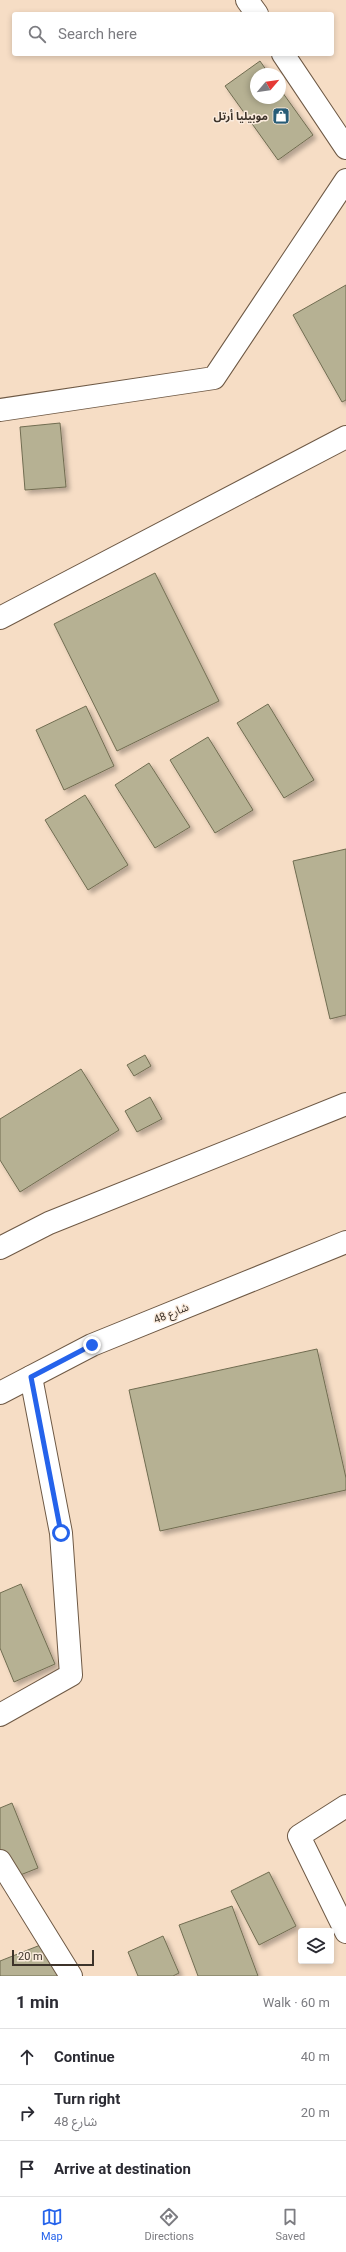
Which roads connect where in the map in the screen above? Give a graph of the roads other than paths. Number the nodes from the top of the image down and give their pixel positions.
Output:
1 (247, 0) edge
2 (255, 12) edge
3 (284, 56) edge
4 (346, 148) edge
5 (346, 180) edge
6 (0, 410) edge
7 (346, 437) edge
8 (0, 618) edge
9 (346, 1104) edge
10 (346, 1242) edge
11 (0, 1248) edge
12 (31, 1377) junction
13 (0, 1393) edge
14 (0, 1715) edge
15 (346, 1806) edge
16 (0, 1860) edge
17 (346, 1932) edge
18 (71, 1976) edge

1 - 2 street
3 - 4 street
5 - 6 street
7 - 8 street
9 - 11 street
10 - 12 street, شارع 48
12 - 13 street, شارع 48
12 - 14 street
15 - 17 street
16 - 18 street

